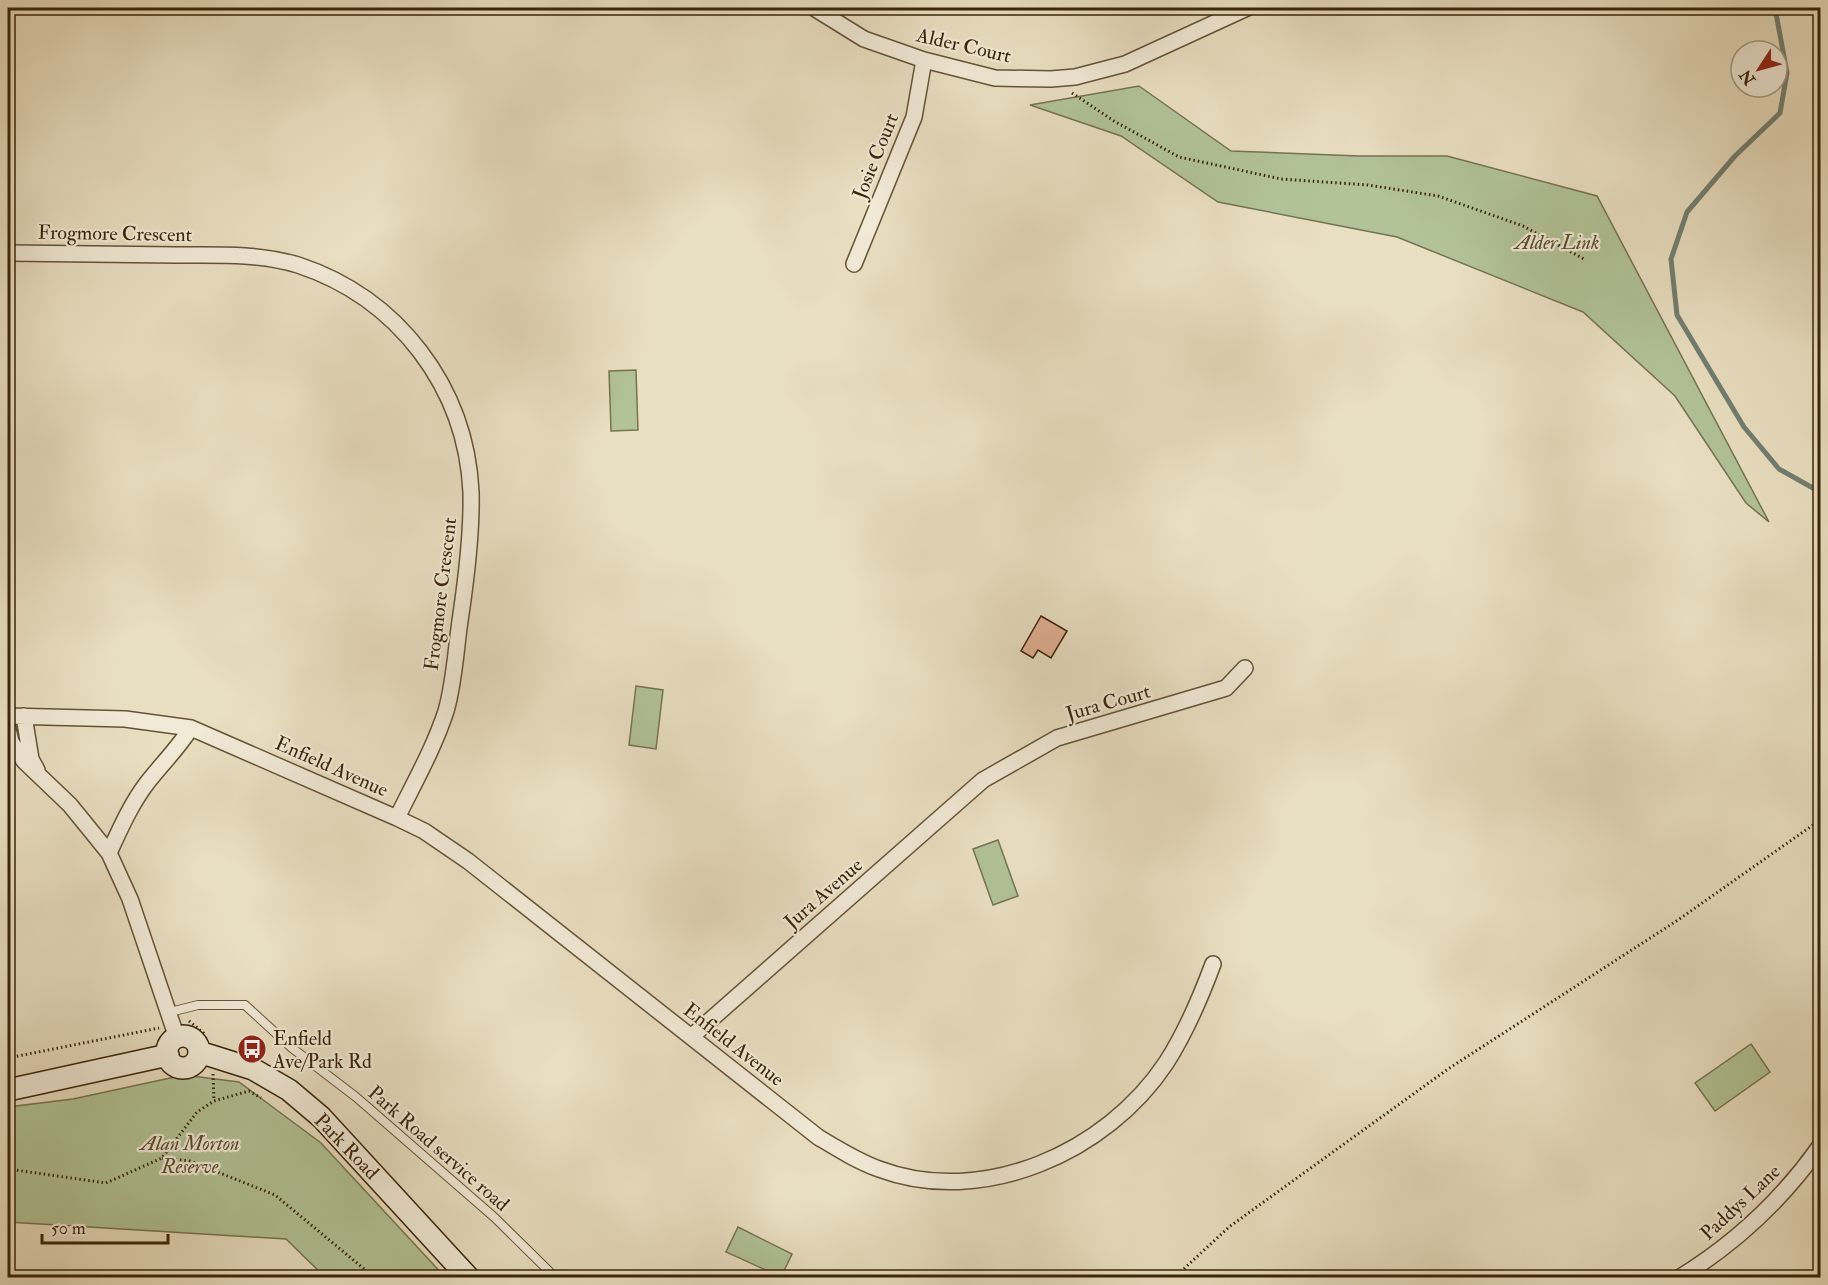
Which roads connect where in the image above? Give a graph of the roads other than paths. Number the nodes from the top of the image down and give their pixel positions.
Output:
1 (814, 8) edge
2 (1247, 8) edge
3 (924, 60) junction
4 (8, 253) edge
5 (854, 264) dead end
6 (1245, 668) dead end
7 (8, 716) edge
8 (24, 716) junction
9 (191, 728) junction
10 (8, 729) edge
11 (38, 773) junction
12 (983, 780) joint
13 (397, 818) junction
14 (109, 853) junction
15 (1213, 964) dead end
16 (170, 1012) junction
17 (691, 1037) junction
18 (172, 1046) junction
19 (8, 1090) edge
20 (1821, 1146) edge
21 (469, 1278) edge
22 (556, 1278) edge
23 (1679, 1278) edge

1 - 3 street, Alder Court
2 - 3 street, Alder Court
3 - 5 street, Josie Court
4 - 13 street, Frogmore Crescent
6 - 12 street, Jura Court
7 - 8 street, Enfield Avenue
8 - 9 street, Enfield Avenue
8 - 11 street
9 - 13 street, Enfield Avenue
9 - 14 street
10 - 11 street
11 - 14 street
12 - 17 street, Jura Avenue
13 - 17 street, Enfield Avenue
14 - 16 street
15 - 17 street, Enfield Avenue
16 - 18 street
16 - 22 lane, Park Road service road
18 - 19 street
18 - 21 street, Park Road
20 - 23 street, Paddys Lane

